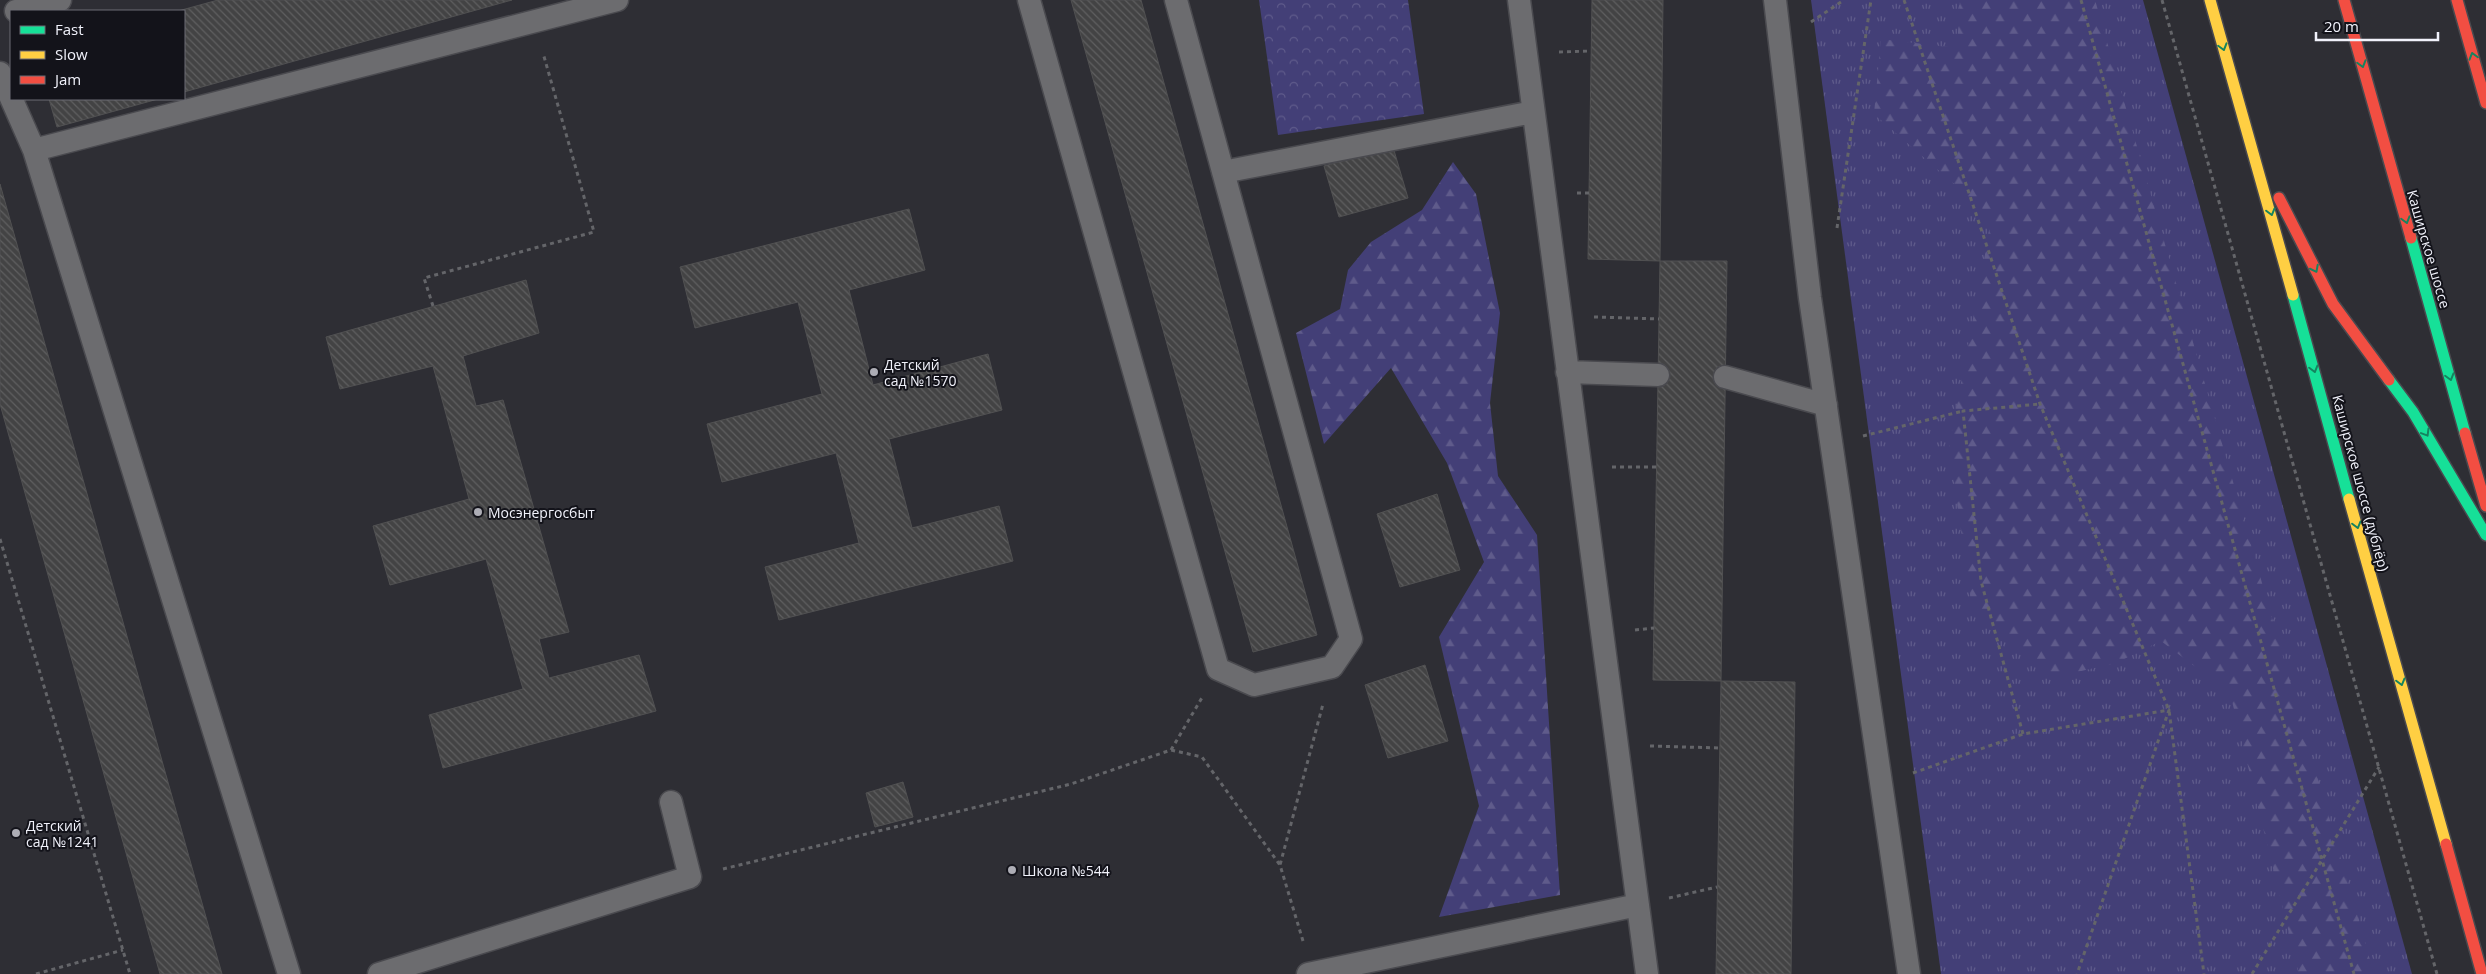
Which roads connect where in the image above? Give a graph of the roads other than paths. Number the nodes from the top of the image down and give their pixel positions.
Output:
1 (60, 0) edge
2 (617, 0) edge
3 (1029, 0) edge
4 (1176, 0) edge
5 (1518, 0) edge
6 (1775, 0) edge
7 (2210, 0) edge
8 (2344, 0) edge
9 (2456, 0) edge
10 (20, 10) edge
11 (0, 74) edge
12 (10, 96) edge
13 (12, 100) edge
14 (2486, 103) edge
15 (1533, 112) junction
16 (2253, 148) junction
17 (34, 150) junction
18 (1223, 172) junction
19 (1567, 372) junction
20 (1658, 375) dead end
21 (1725, 377) dead end
22 (1826, 405) junction
23 (2486, 506) edge
24 (2486, 535) edge
25 (671, 802) dead end
26 (1638, 905) junction
27 (1311, 973) edge
28 (289, 974) edge
29 (379, 974) edge
30 (1647, 974) edge
31 (1909, 974) edge
32 (2482, 974) edge

1 - 10 lane
2 - 17 lane
3 - 18 lane
4 - 18 lane
5 - 15 lane
6 - 22 lane
7 -> 16 main road, Каширское шоссе (дублёр)
8 -> 23 main road, Каширское шоссе
14 -> 9 main road
11 - 12 lane
13 - 17 lane
15 - 18 lane
15 - 19 lane
16 -> 24 main road
16 -> 32 main road, Каширское шоссе (дублёр)
17 - 28 lane
19 - 20 lane
19 - 26 lane
21 - 22 lane
22 - 31 lane
25 - 29 lane
26 - 27 lane
26 - 30 lane

